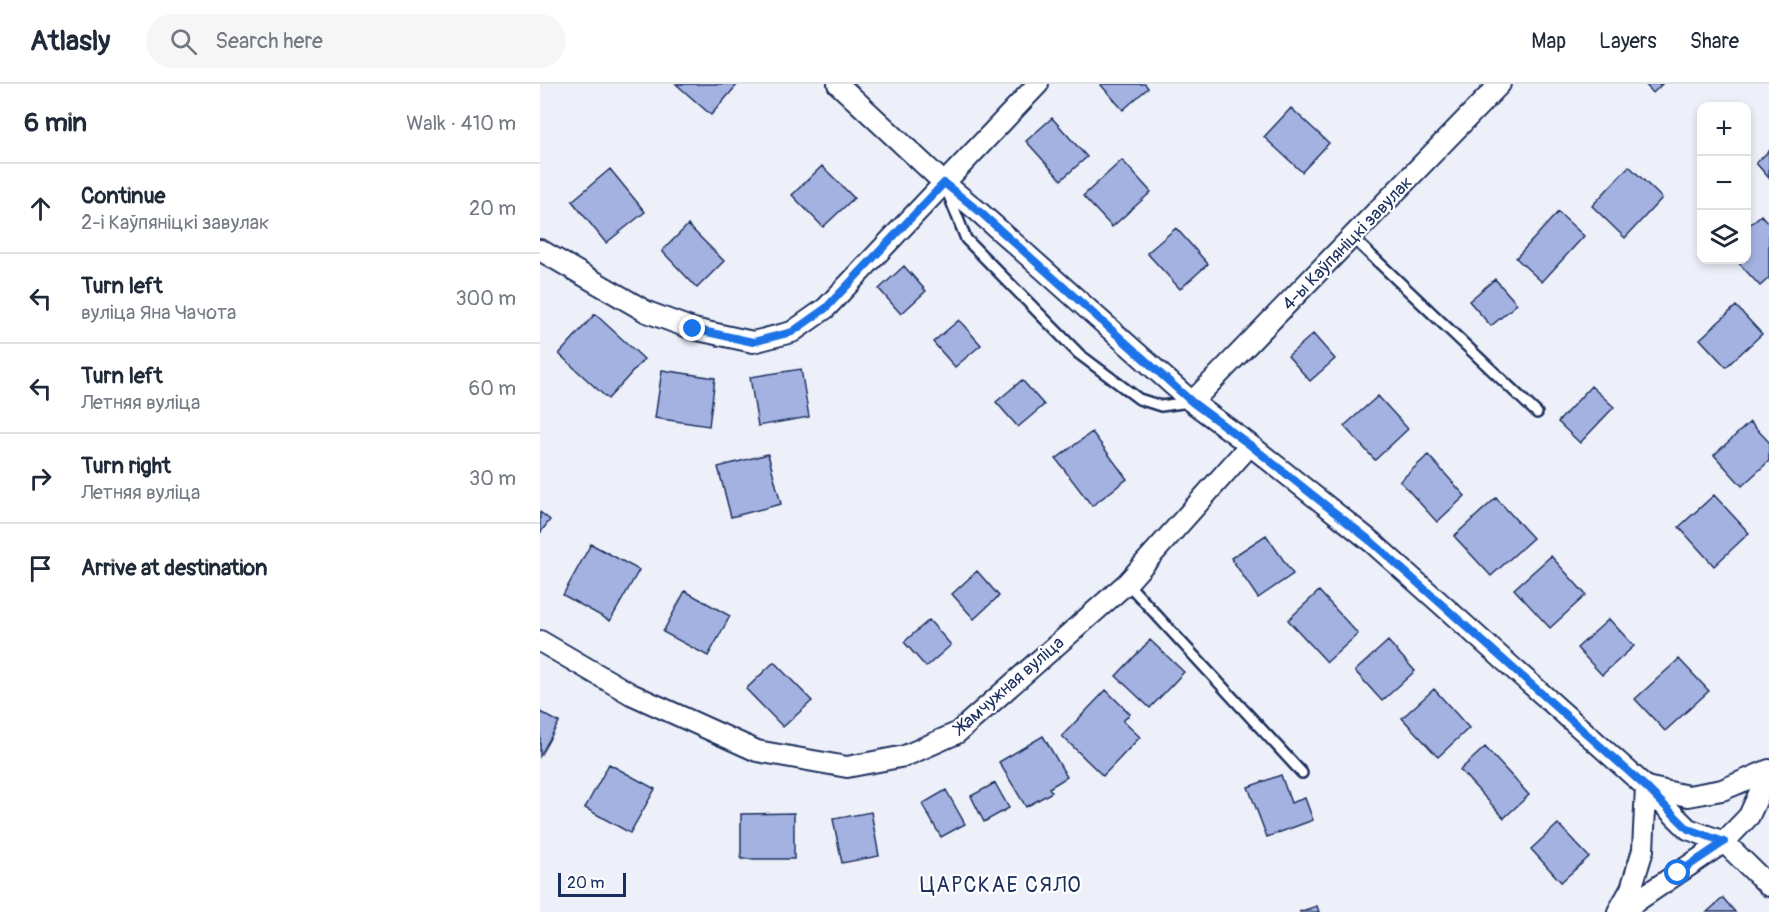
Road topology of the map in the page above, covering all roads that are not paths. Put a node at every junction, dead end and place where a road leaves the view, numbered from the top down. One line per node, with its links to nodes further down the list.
1 (838, 84): 4 (street)
2 (1038, 84): 4 (street)
3 (1500, 84): 5 (street, 4-ы Каўпяніцкі завулак)
4 (944, 183): 6 (street); 7 (street); 7 (lane)
5 (1353, 238): 7 (street, 4-ы Каўпяніцкі завулак); 8 (lane)
6 (540, 250)
7 (1192, 402): 9 (street)
8 (1537, 413)
9 (1250, 445): 10 (street, Жамчужная вуліца); 14 (street)
10 (1127, 583): 11 (street, Жамчужная вуліца); 13 (lane)
11 (540, 641)
12 (1769, 771): 14 (street); 15 (street)
13 (1302, 773)
14 (1646, 787): 15 (street); 17 (street)
15 (1724, 842): 16 (street); 17 (street)
16 (1769, 886)
17 (1618, 912)

